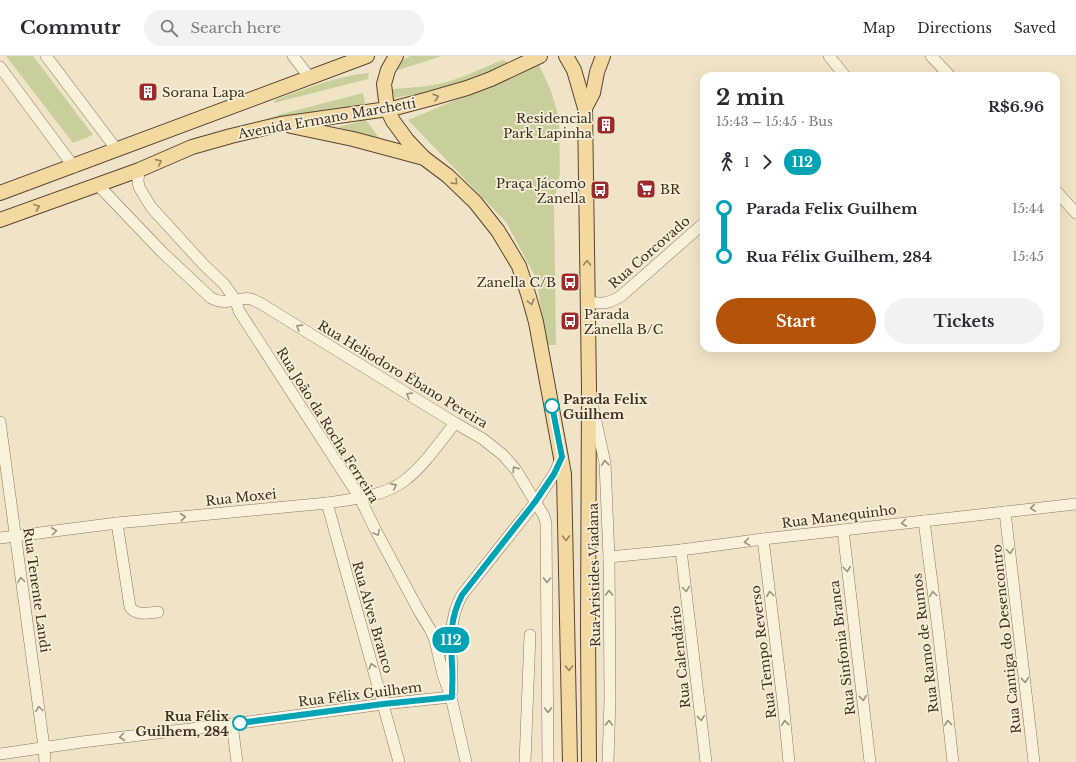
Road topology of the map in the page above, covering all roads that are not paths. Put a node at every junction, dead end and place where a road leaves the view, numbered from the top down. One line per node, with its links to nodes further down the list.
1 (46, 56): 17 (street)
2 (293, 56): 13 (street)
3 (367, 56): 13 (main road)
4 (396, 56): 15 (main road)
5 (540, 56): 15 (main road, Avenida Ermano Marchetti, one-way to 5)
6 (566, 56): 14 (main road)
7 (603, 56): 14 (main road)
8 (829, 56): 11 (street)
9 (931, 56): 12 (street)
10 (0, 67): 19 (street)
11 (842, 72)
12 (946, 72)
13 (310, 78): 17 (main road)
14 (585, 108): 28 (main road, one-way to 14)
15 (387, 109): 16 (main road, Avenida Ermano Marchetti); 18 (main road)
16 (281, 124): 18 (main road); 20 (main road, Avenida Ermano Marchetti, one-way to 16)
17 (117, 150): 19 (main road)
18 (424, 158): 32 (main road, one-way to 32)
19 (74, 166): 22 (main road)
20 (139, 170): 21 (main road, Avenida Ermano Marchetti); 27 (street)
21 (98, 185): 25 (main road, Avenida Ermano Marchetti, one-way to 21); 27 (street, Rua Heliodoro Ébano Pereira)
22 (0, 193)
23 (1060, 195): 24 (street)
24 (1076, 213)
25 (0, 220)
26 (700, 227): 28 (street, Rua Corcovado)
27 (236, 301): 31 (street, Rua Heliodoro Ébano Pereira, one-way to 27); 33 (street, Rua João da Rocha Ferreira)
28 (587, 302): 29 (main road)
29 (589, 388): 45 (street, Rua Aristides Viadana, one-way to 29); 60 (main road)
30 (0, 422): 41 (street, Rua Tenente Landi)
31 (455, 423): 33 (street, Rua Moxei, one-way to 31); 34 (street, Rua Heliodoro Ébano Pereira, one-way to 31)
32 (562, 457): 34 (street); 59 (main road, one-way to 59)
33 (360, 498): 35 (street, Rua Moxei); 48 (street, Rua João da Rocha Ferreira, one-way to 48)
34 (535, 502): 48 (street); 58 (street, Rua Heliodoro Ébano Pereira, one-way to 58)
35 (327, 503): 39 (street, Rua Moxei, one-way to 35); 49 (street, Rua Alves Branco, one-way to 35)
36 (1074, 503): 37 (street, Rua Manequinho, one-way to 37)
37 (1006, 512): 38 (street, Rua Manequinho); 66 (street, Rua Cantiga do Desencontro, one-way to 66)
38 (924, 521): 40 (street, Rua Manequinho, one-way to 40); 65 (street, Rua Ramo de Rumos, one-way to 38)
39 (117, 523): 41 (street, Rua Moxei, one-way to 39); 46 (street)
40 (843, 530): 43 (street, Rua Manequinho); 64 (street, Rua Sinfonia Branca, one-way to 64)
41 (15, 536): 42 (street, Rua Moxei); 51 (street, Rua Tenente Landi, one-way to 41)
42 (0, 538)
43 (763, 539): 44 (street, Rua Manequinho, one-way to 44); 63 (street, Rua Tempo Reverso, one-way to 43)
44 (681, 550): 45 (street, Rua Manequinho); 62 (street, Rua Calendário, one-way to 62)
45 (609, 557): 61 (street, Rua Aristides Viadana, one-way to 45)
46 (158, 612)
47 (530, 635): 57 (street)
48 (452, 697): 49 (street, Rua Félix Guilhem); 56 (street)
49 (383, 704): 50 (street, Rua Félix Guilhem); 55 (street, Rua Alves Branco)
50 (232, 724): 51 (street, Rua Félix Guilhem, one-way to 51); 54 (street)
51 (44, 747): 52 (street, Rua Félix Guilhem); 53 (street, Rua Tenente Landi)
52 (0, 754)
53 (45, 762)
54 (237, 762)
55 (399, 762)
56 (466, 762)
57 (525, 762)
58 (548, 762)
59 (570, 762)
60 (589, 762)
61 (608, 762)
62 (706, 762)
63 (789, 762)
64 (870, 762)
65 (953, 762)
66 (1034, 762)

